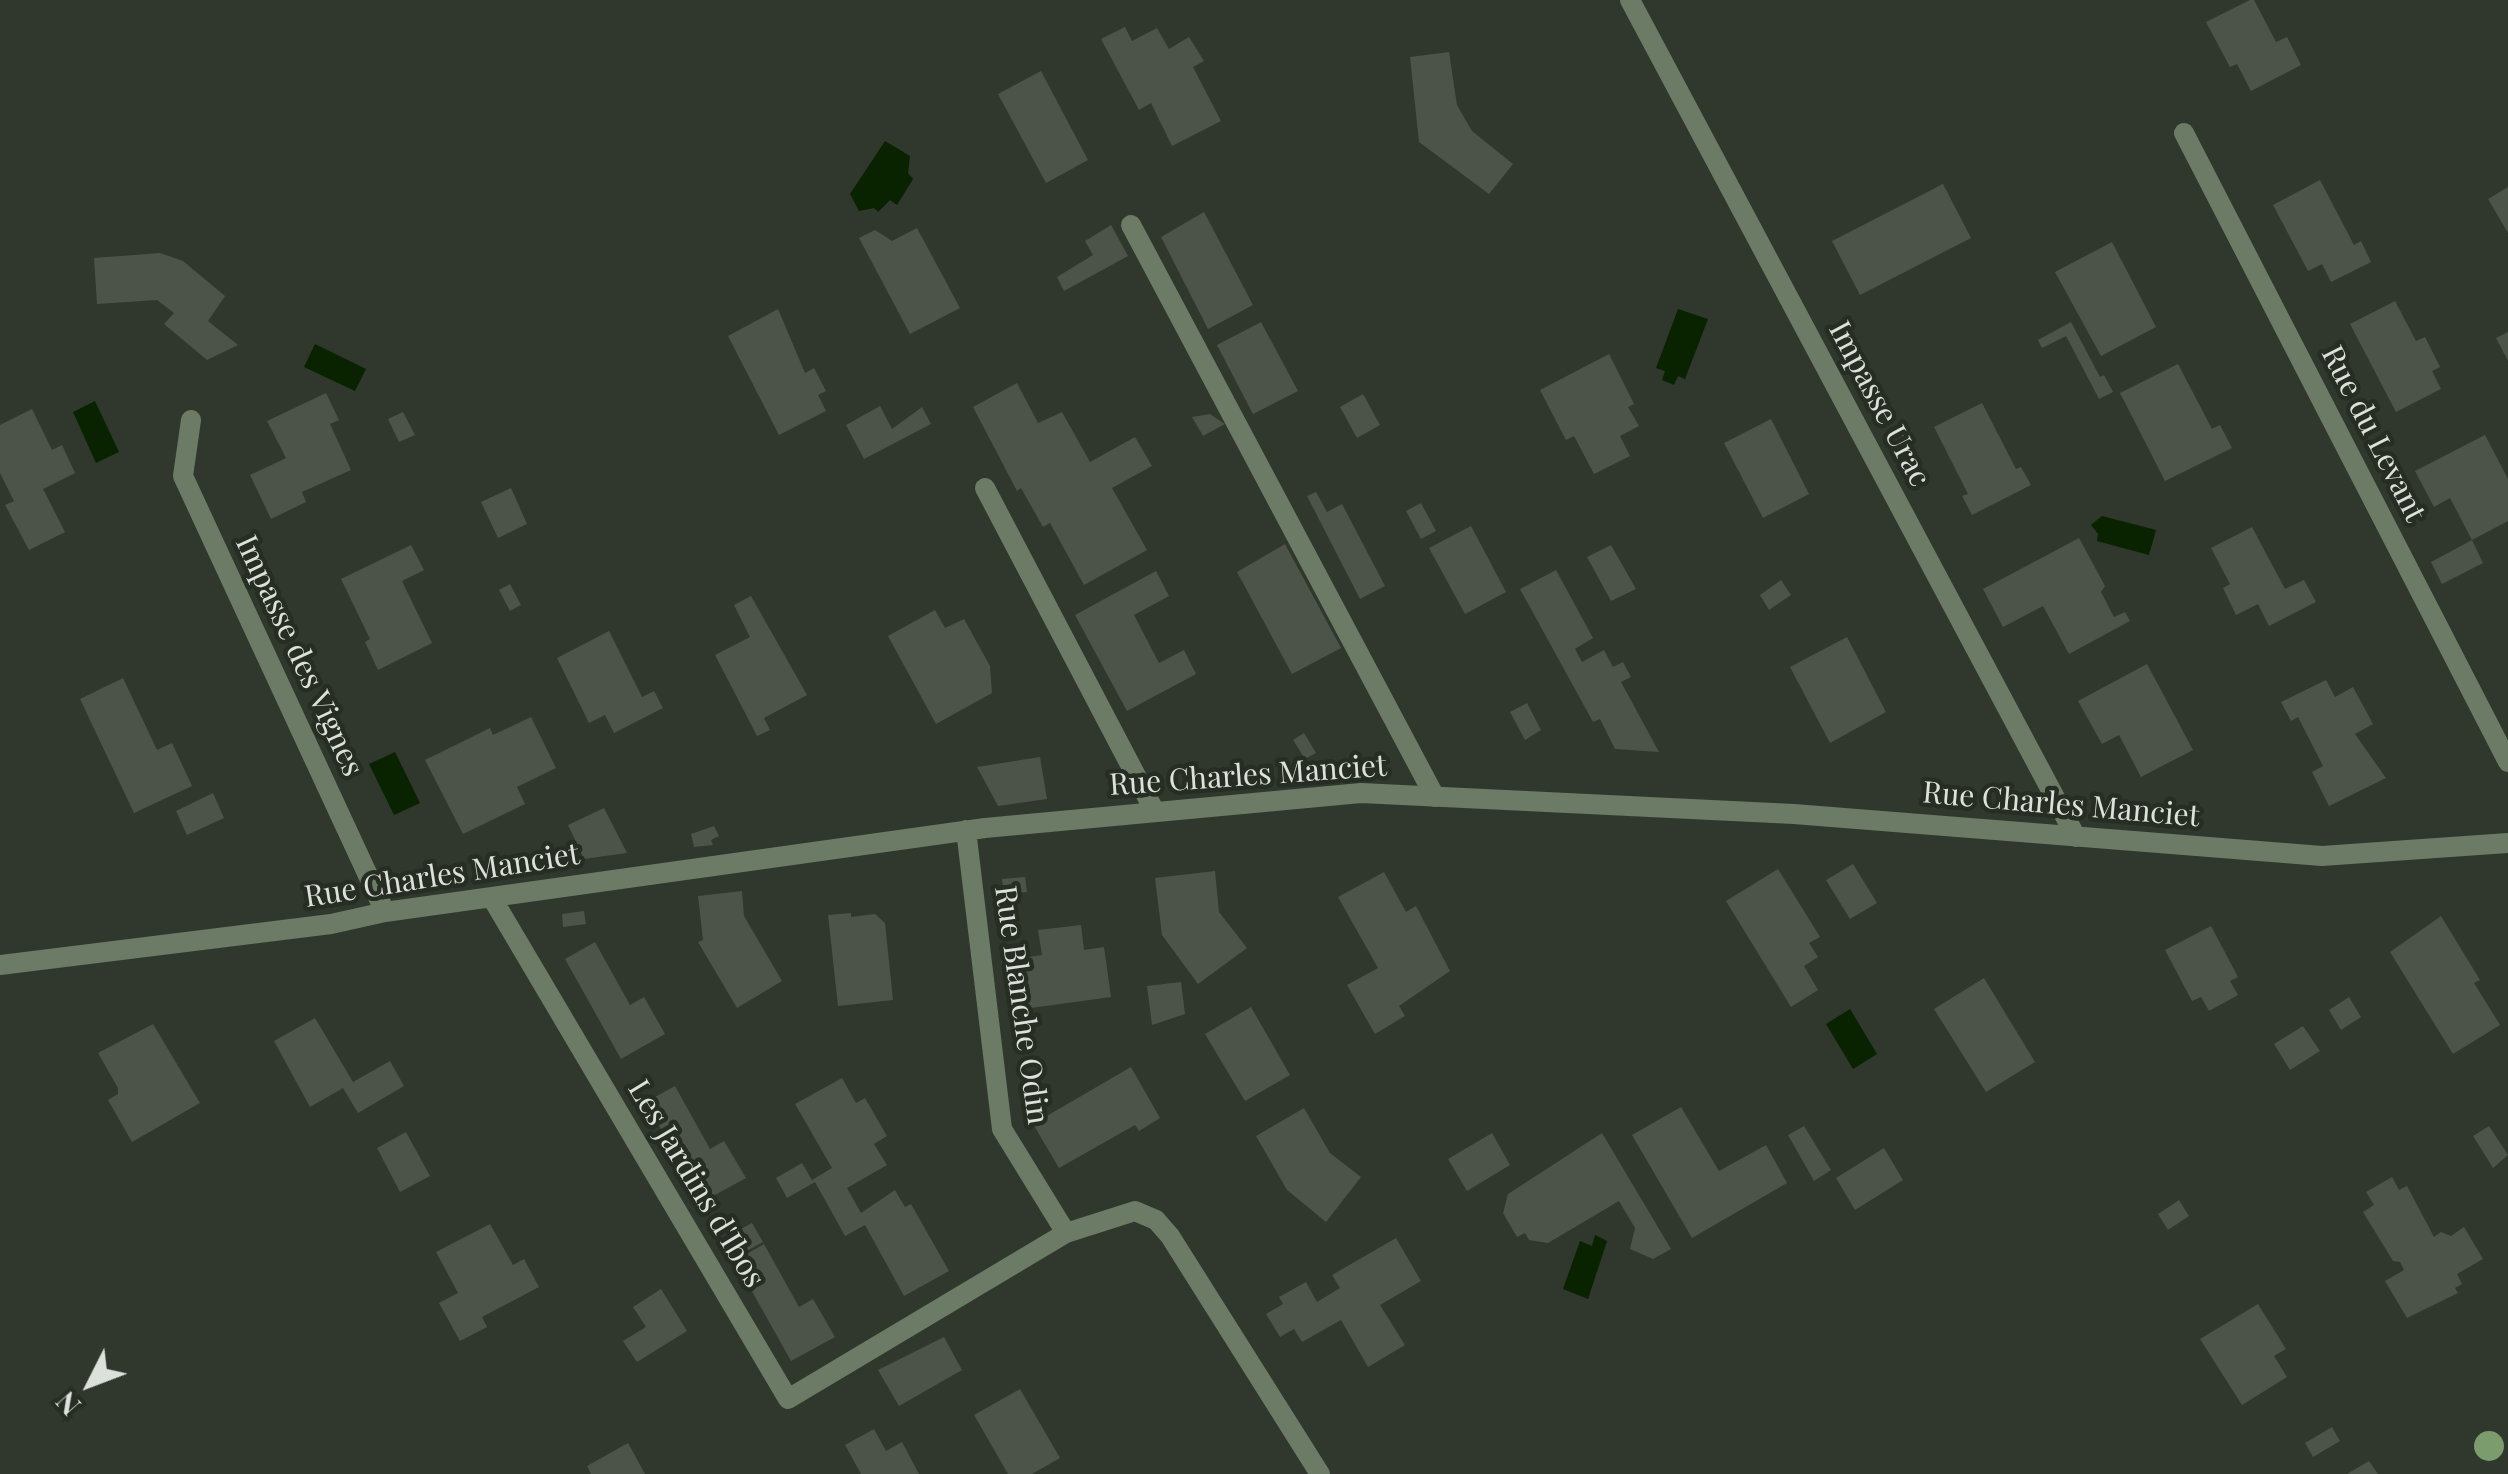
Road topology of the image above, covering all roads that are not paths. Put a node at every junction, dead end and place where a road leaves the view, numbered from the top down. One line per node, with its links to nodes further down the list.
1 (1630, 0): 10 (street, Impasse Urac)
2 (2184, 132): 6 (street, Rue du Levant)
3 (1130, 225): 7 (street)
4 (191, 420): 13 (street, Impasse des Vignes)
5 (985, 488): 8 (street)
6 (2508, 762)
7 (1436, 797): 8 (street, Rue Charles Manciet); 10 (street, Rue Charles Manciet)
8 (1155, 812): 9 (street, Rue Charles Manciet)
9 (966, 830): 12 (street, Rue Charles Manciet); 15 (street, Rue Blanche Odin)
10 (2076, 837): 11 (street, Rue Charles Manciet)
11 (2508, 843)
12 (492, 898): 13 (street, Rue Charles Manciet); 15 (street, Les Jardins d'Ibos)
13 (384, 912): 14 (street, Rue Charles Manciet)
14 (0, 964)
15 (1066, 1232): 16 (street)
16 (1320, 1474)

